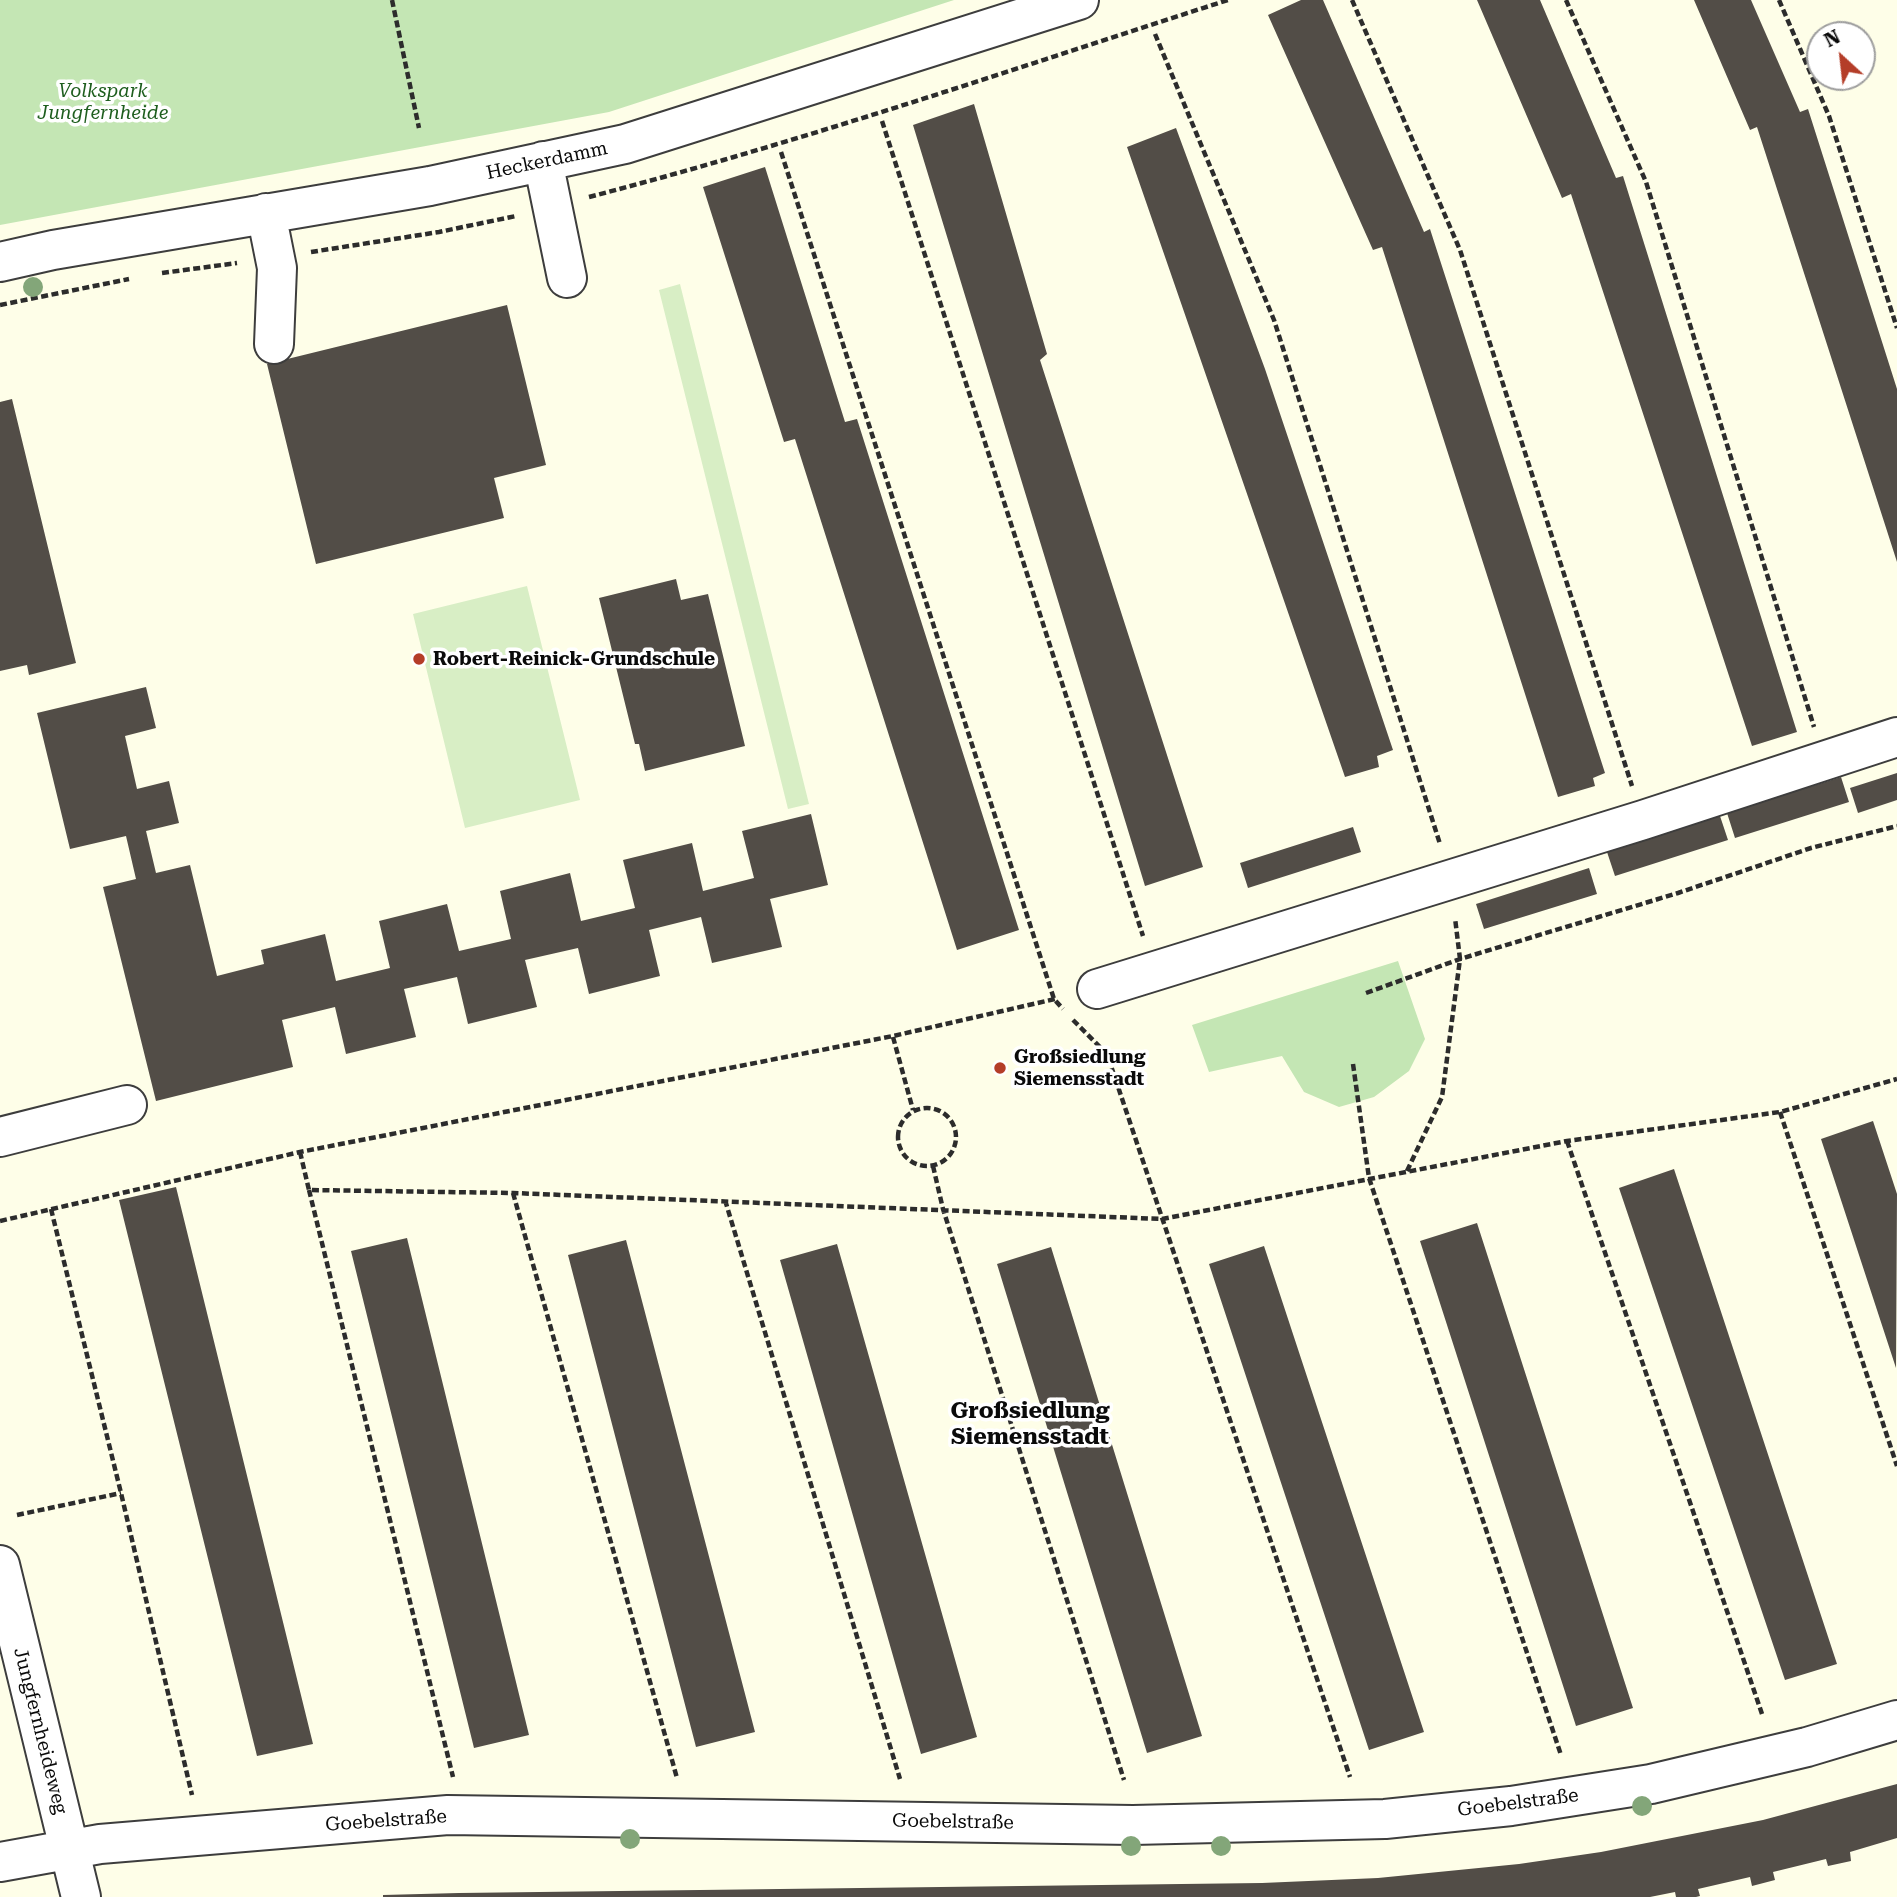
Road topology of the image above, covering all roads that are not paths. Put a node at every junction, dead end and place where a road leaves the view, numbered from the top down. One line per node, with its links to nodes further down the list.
1 (1079, 0): 2 (street, Heckerdamm)
2 (543, 161): 3 (street, Heckerdamm); 5 (street)
3 (266, 213): 4 (street, Heckerdamm); 6 (street)
4 (0, 262)
5 (567, 278)
6 (274, 344)
7 (1897, 737): 8 (street)
8 (1097, 989)
9 (127, 1105): 10 (street)
10 (0, 1137)
11 (0, 1565): 13 (street, Jungfernheideweg)
12 (1897, 1720): 13 (street, Goebelstraße)
13 (69, 1850): 14 (street, Goebelstraße); 15 (street, Jungfernheideweg)
14 (0, 1862)
15 (81, 1897)

